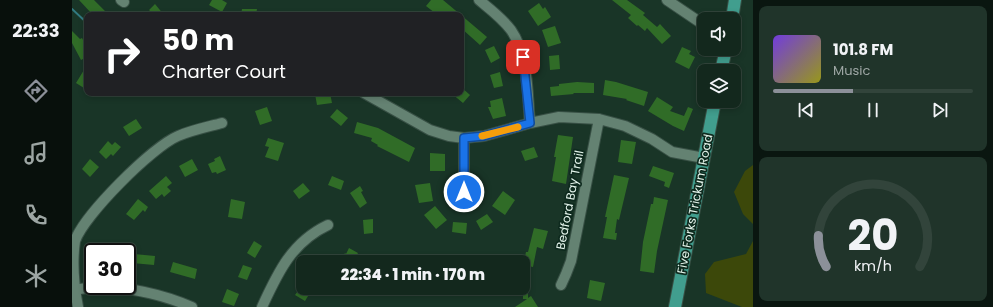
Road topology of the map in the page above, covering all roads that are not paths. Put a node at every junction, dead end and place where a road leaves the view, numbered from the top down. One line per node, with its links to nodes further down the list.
1 (479, 0): 10 (street)
2 (667, 0): 5 (street)
3 (736, 0): 4 (main road)
4 (733, 12)
5 (697, 20)
6 (369, 96): 11 (street)
7 (714, 108): 12 (main road, Five Forks Trickum Road)
8 (599, 119): 10 (street); 12 (street); 15 (street, Bedford Bay Trail)
9 (222, 123): 16 (street)
10 (530, 123): 11 (street)
11 (464, 138): 13 (street)
12 (704, 158): 20 (main road, Five Forks Trickum Road)
13 (464, 192)
14 (328, 225): 19 (street)
15 (561, 285)
16 (74, 290): 17 (street); 18 (street)
17 (78, 307)
18 (192, 307)
19 (262, 307)
20 (675, 307)

